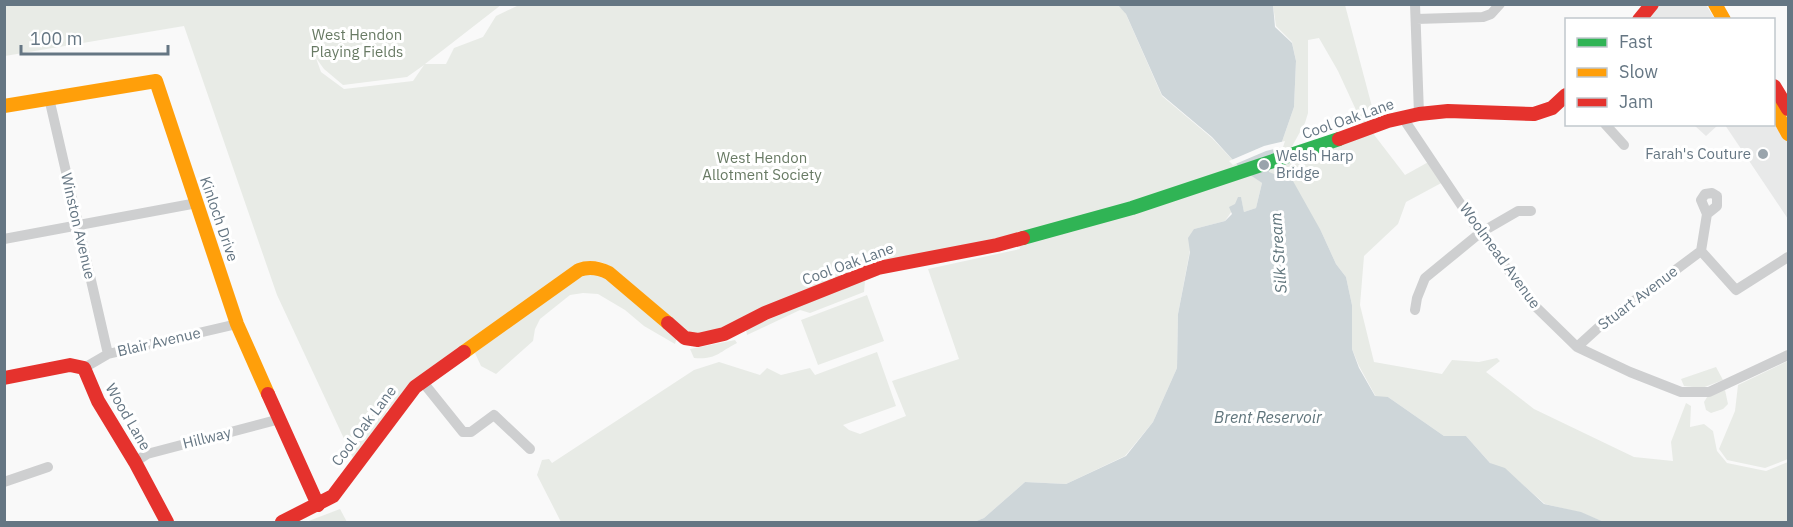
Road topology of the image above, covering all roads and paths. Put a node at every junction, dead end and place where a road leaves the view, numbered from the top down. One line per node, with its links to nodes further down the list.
1 (1415, 4): 7 (street)
2 (1500, 4): 7 (street)
3 (1652, 4): 5 (street)
4 (1715, 4): 6 (street)
5 (1641, 18)
6 (1723, 18)
7 (1416, 19): 14 (street)
8 (1775, 89): 12 (street)
9 (1565, 96): 14 (street, Cool Oak Lane)
10 (49, 99): 11 (street, Kinloch Drive); 19 (street, Kinloch Drive); 22 (street, Winston Avenue)
11 (4, 106)
12 (1788, 109)
13 (1775, 111): 17 (street)
14 (1419, 114): 15 (street, Cool Oak Lane)
15 (1403, 117): 23 (street, Woolmead Avenue); 34 (street, Cool Oak Lane)
16 (1607, 126): 18 (street)
17 (1788, 134)
18 (1624, 145)
19 (197, 203): 22 (street); 28 (street, Kinloch Drive)
20 (1531, 211): 23 (street)
21 (1707, 214): 25 (street)
22 (78, 226): 24 (street); 30 (street, Winston Avenue)
23 (1480, 233): 27 (street); 29 (street, Woolmead Avenue)
24 (4, 239)
25 (1701, 251): 26 (street); 29 (street, Stuart Avenue)
26 (1788, 258)
27 (1415, 310)
28 (237, 324): 30 (street, Blair Avenue); 35 (street, Kinloch Drive)
29 (1577, 347): 31 (street, Woolmead Avenue)
30 (108, 354): 32 (street, Blair Avenue)
31 (1788, 355)
32 (84, 368): 33 (street); 37 (street, Wood Lane)
33 (4, 378)
34 (422, 381): 36 (street); 40 (street, Cool Oak Lane)
35 (280, 419): 37 (street, Hillway); 40 (street, Kinloch Drive)
36 (530, 449)
37 (135, 462): 41 (street, Wood Lane)
38 (48, 467): 39 (street)
39 (4, 482)
40 (318, 505): 42 (street, Cool Oak Lane)
41 (167, 522)
42 (282, 522)

